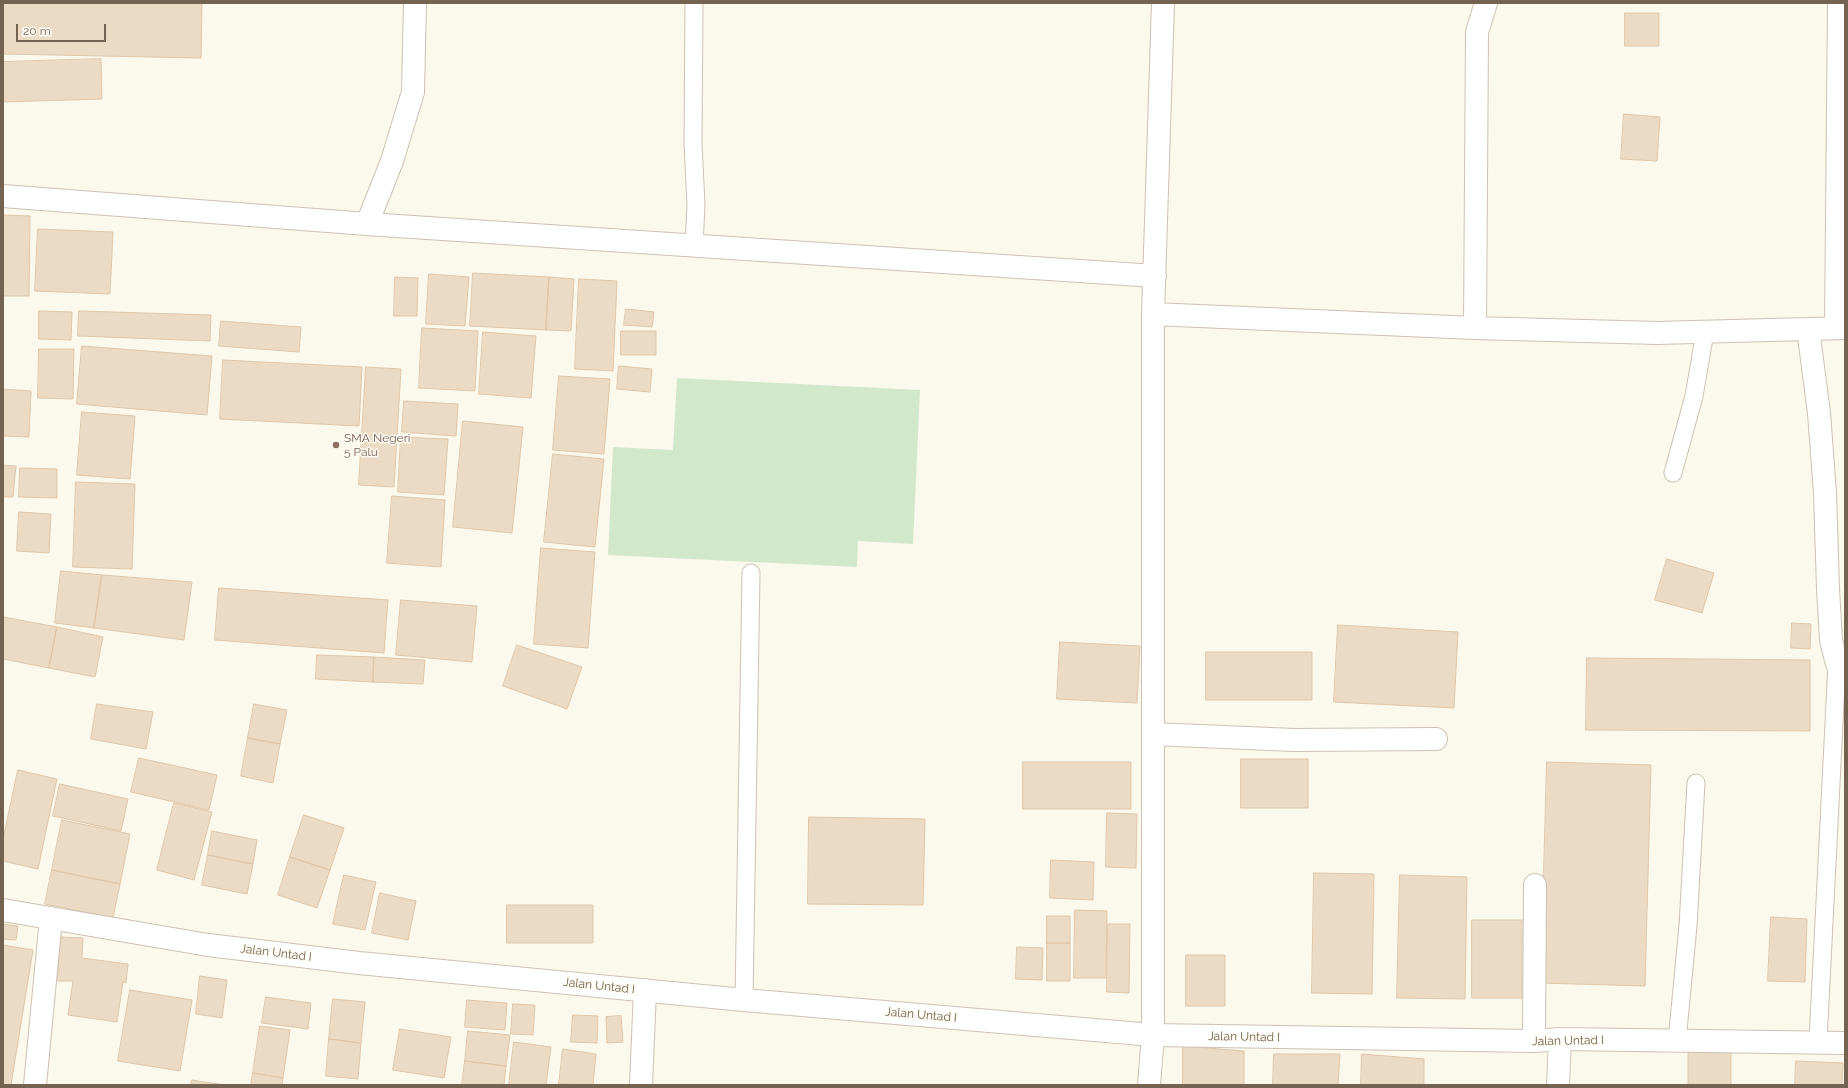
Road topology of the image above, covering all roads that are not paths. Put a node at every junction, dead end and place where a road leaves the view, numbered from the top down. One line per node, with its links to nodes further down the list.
1 (415, 3): 7 (street)
2 (694, 3): 8 (lane)
3 (1163, 3): 9 (street)
4 (1486, 3): 12 (street)
5 (1839, 3): 11 (street)
6 (3, 196): 7 (street)
7 (367, 224): 8 (street)
8 (694, 246): 9 (street)
9 (1156, 276): 10 (street)
10 (1153, 314): 12 (street); 18 (street)
11 (1841, 327): 13 (street)
12 (1475, 328): 14 (street)
13 (1808, 329): 14 (street); 17 (street)
14 (1705, 332): 15 (lane)
15 (1673, 473)
16 (751, 573): 25 (lane)
17 (1841, 666): 30 (lane)
18 (1153, 734): 19 (street); 26 (street)
19 (1436, 739)
20 (1696, 783): 29 (lane)
21 (1535, 885): 28 (street)
22 (3, 910): 23 (street, Jalan Untad I)
23 (51, 918): 24 (street, Jalan Untad I); 32 (street)
24 (645, 990): 25 (street, Jalan Untad I); 33 (street)
25 (744, 1000): 26 (street, Jalan Untad I)
26 (1153, 1035): 28 (street, Jalan Untad I); 34 (street)
27 (1560, 1039): 28 (street, Jalan Untad I); 29 (street, Jalan Untad I); 35 (street)
28 (1534, 1042)
29 (1677, 1042): 30 (street, Jalan Untad I)
30 (1818, 1042): 31 (street, Jalan Untad I)
31 (1845, 1043)
32 (35, 1085)
33 (641, 1085)
34 (1150, 1085)
35 (1558, 1085)

